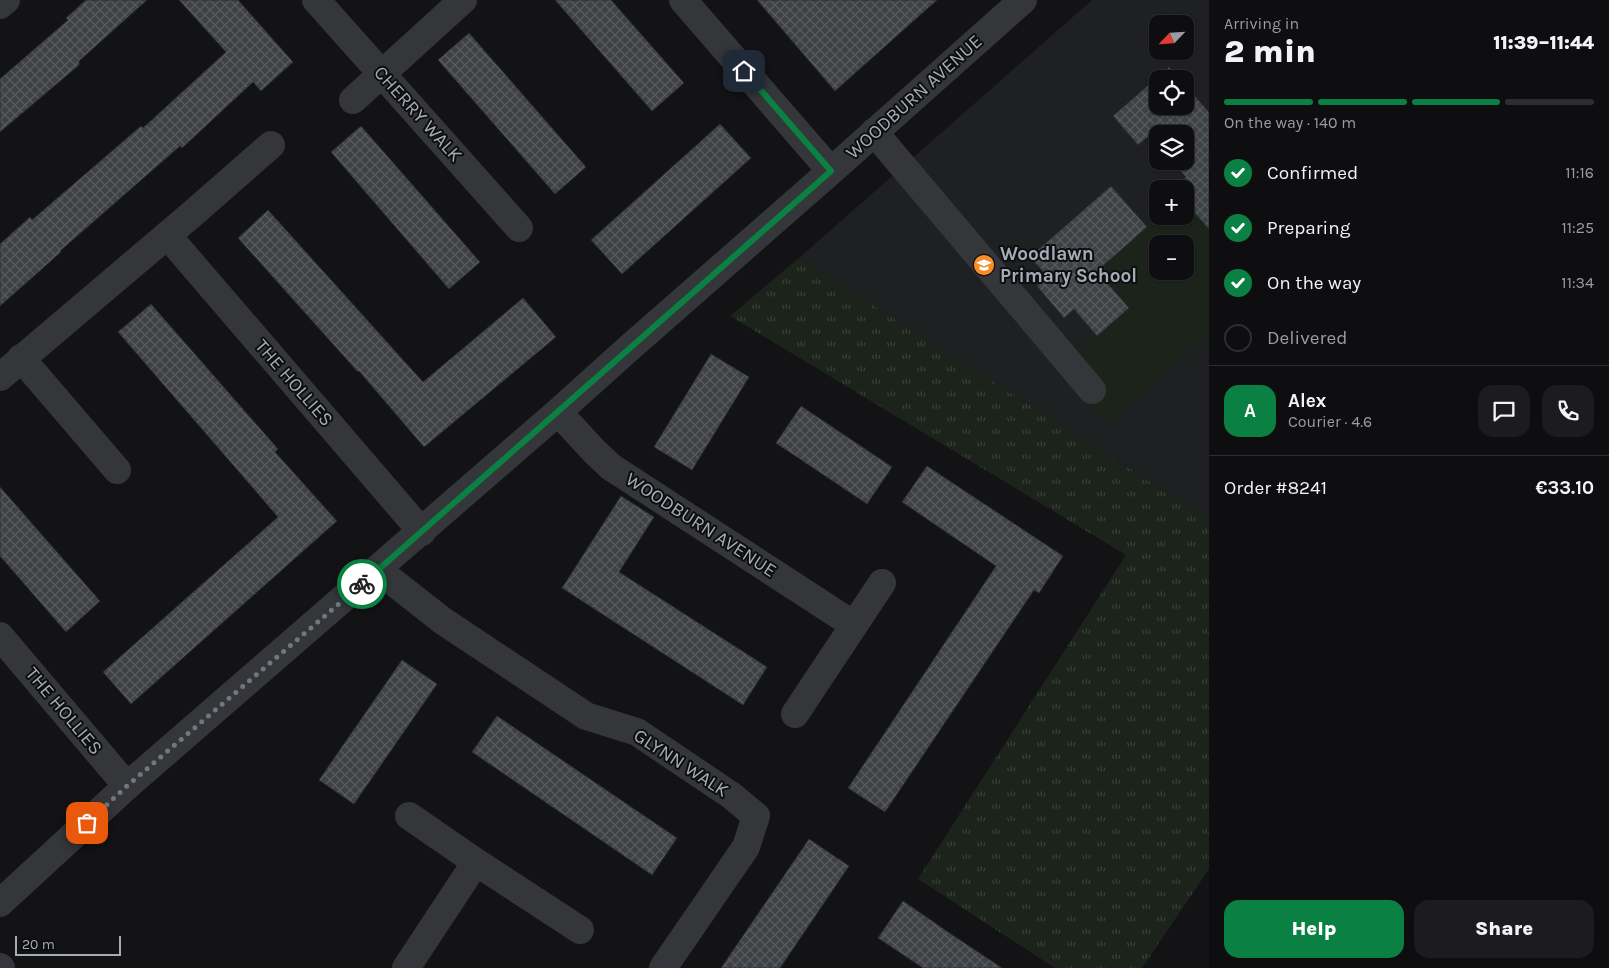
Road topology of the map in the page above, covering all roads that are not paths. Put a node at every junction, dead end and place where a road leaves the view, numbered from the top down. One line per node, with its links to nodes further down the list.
1 (6, 0): 6 (street)
2 (316, 0): 7 (street, CHERRY WALK)
3 (463, 0): 7 (street)
4 (682, 0): 11 (street)
5 (1023, 0): 9 (street, WOODBURN AVENUE)
6 (0, 6)
7 (381, 73): 8 (street); 12 (street, CHERRY WALK)
8 (353, 100)
9 (874, 132): 11 (street, WOODBURN AVENUE); 16 (street)
10 (270, 145): 13 (street)
11 (831, 171): 17 (street, WOODBURN AVENUE)
12 (519, 228)
13 (166, 236): 14 (street); 19 (street, THE HOLLIES)
14 (21, 358): 15 (street); 18 (street)
15 (0, 377)
16 (1092, 390)
17 (558, 412): 19 (street, WOODBURN AVENUE); 22 (street, WOODBURN AVENUE)
18 (117, 470)
19 (422, 532): 20 (street, WOODBURN AVENUE)
20 (378, 570): 25 (street, WOODBURN AVENUE); 31 (street, GLYNN WALK)
21 (882, 583): 22 (street)
22 (854, 625): 24 (street)
23 (0, 636): 25 (street, THE HOLLIES)
24 (795, 714)
25 (127, 786): 28 (street, WOODBURN AVENUE)
26 (409, 816): 27 (street)
27 (476, 862): 29 (street); 30 (street)
28 (0, 903)
29 (580, 930)
30 (406, 968)
31 (663, 968)

